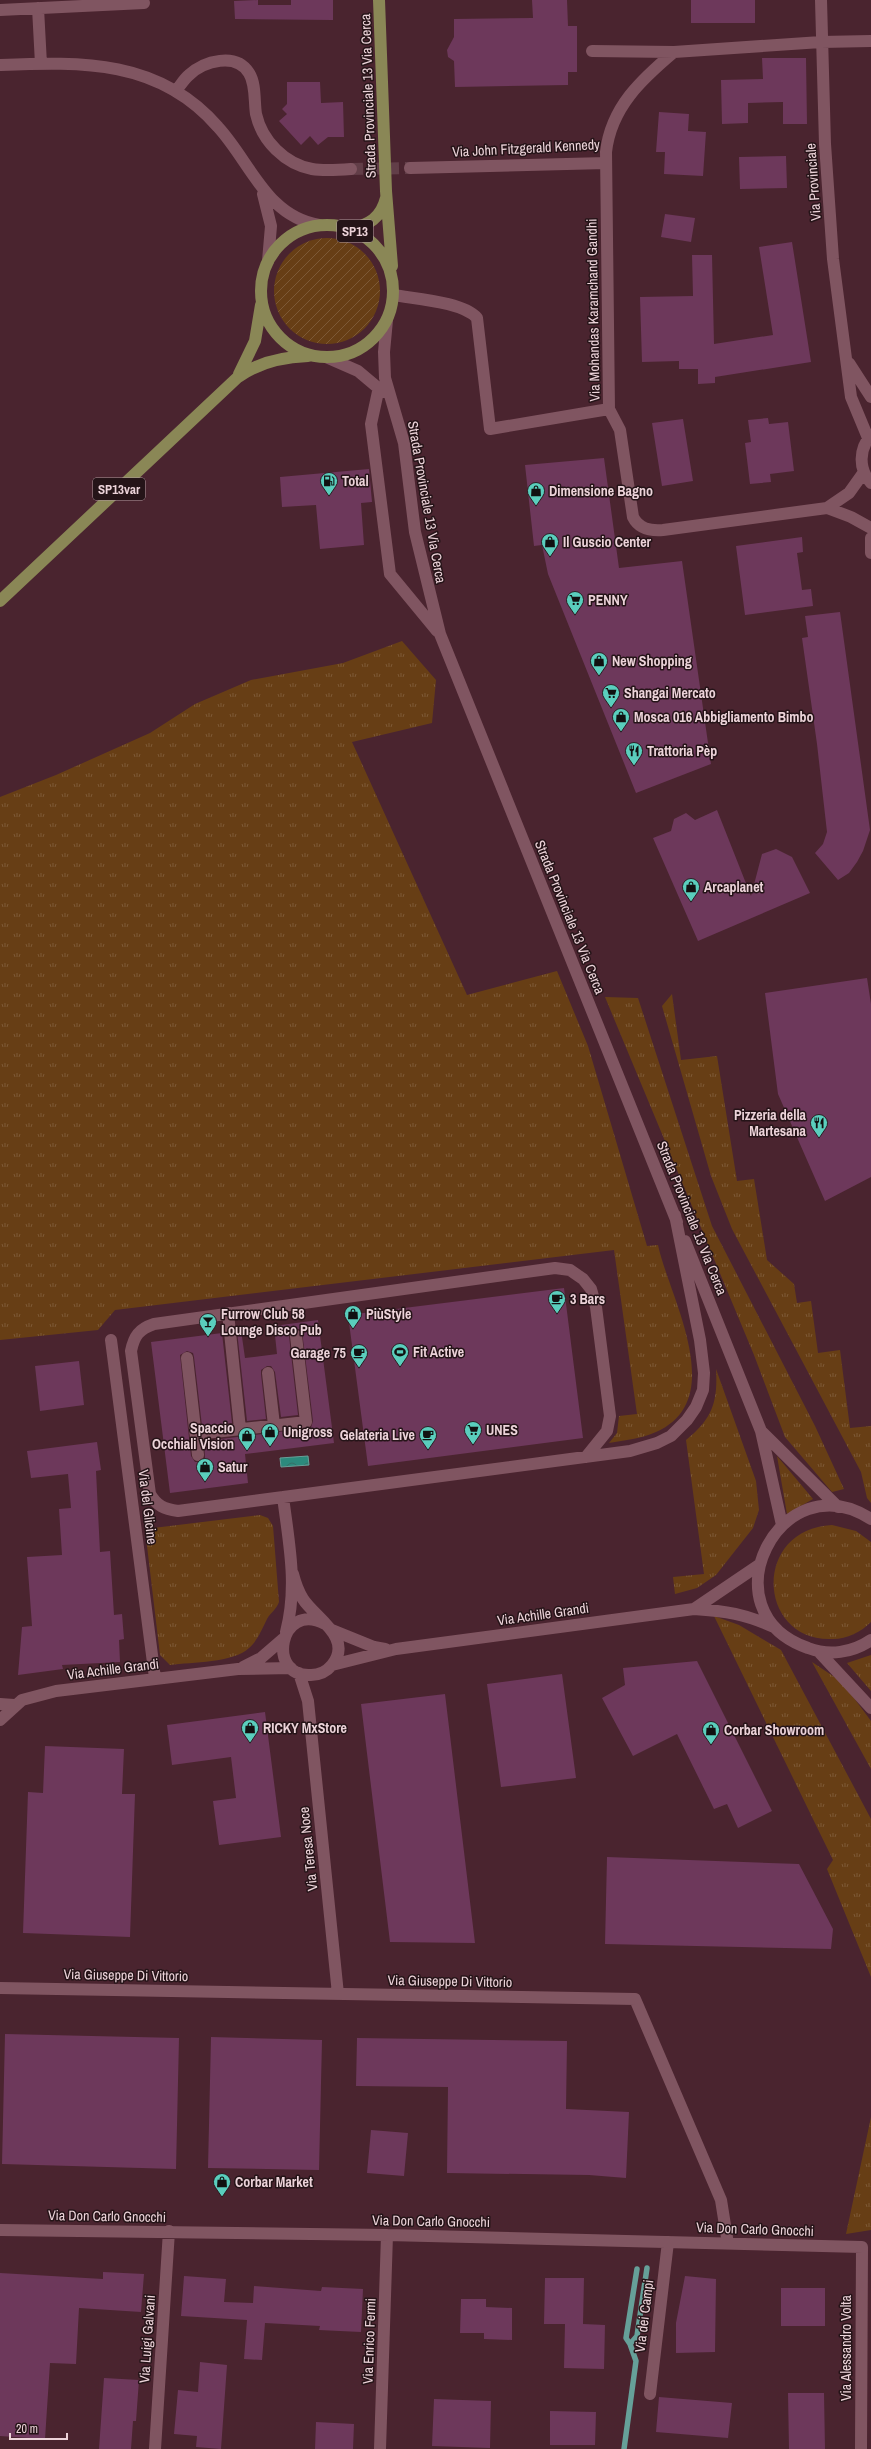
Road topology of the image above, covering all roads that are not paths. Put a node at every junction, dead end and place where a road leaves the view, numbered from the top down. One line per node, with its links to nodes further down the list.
1 (379, 0): 17 (main road, Strada Provinciale 13 Via Cerca / SP13)
2 (821, 0): 7 (street, Via Provinciale)
3 (144, 3): 4 (street)
4 (38, 8): 5 (street); 10 (street)
5 (0, 10)
6 (871, 41): 7 (street)
7 (821, 42): 9 (street); 26 (street, Via Provinciale)
8 (592, 51): 9 (street)
9 (674, 52): 13 (street, Via John Fitzgerald Kennedy)
10 (40, 64): 11 (street); 12 (street)
11 (0, 65)
12 (176, 91): 15 (street); 16 (street)
13 (606, 163): 14 (street, Via John Fitzgerald Kennedy); 31 (street, Via Mohandas Karamchand Gandhi)
14 (410, 168)
15 (351, 169)
16 (260, 186): 18 (street); 20 (street)
17 (386, 191): 19 (main road, Strada Provinciale 13 Via Cerca / SP13); 21 (main road, Strada Provinciale 13 Via Cerca / SP13)
18 (319, 225): 19 (main road, Strada Provinciale 13 Via Cerca / SP13); 20 (main road, Strada Provinciale 13 Via Cerca / SP13)
19 (350, 229): 21 (main road, Strada Provinciale 13 Via Cerca / SP13)
20 (268, 261): 22 (main road, Strada Provinciale 13 Via Cerca / SP13)
21 (392, 277): 23 (main road, Strada Provinciale 13 Via Cerca / SP13)
22 (261, 295): 25 (main road, Strada Provinciale 13 Via Cerca / SP13); 27 (main road, SP13var)
23 (394, 295): 24 (main road, Strada Provinciale 13 Via Cerca / SP13); 31 (street)
24 (387, 320): 25 (main road, Strada Provinciale 13 Via Cerca / SP13); 30 (street, Strada Provinciale 13 Via Cerca / SP13)
25 (320, 356): 27 (main road, SP13var); 28 (street, Strada Provinciale 13 Via Cerca / SP13)
26 (847, 360): 29 (street, Via Provinciale); 32 (street, Via Provinciale)
27 (238, 377): 39 (main road, SP13var)
28 (379, 387): 30 (street, Strada Provinciale 13 Via Cerca / SP13); 40 (street)
29 (871, 397)
30 (391, 403): 40 (street, Strada Provinciale 13 Via Cerca / SP13)
31 (609, 409): 35 (street, Via Mohandas Karamchand Gandhi)
32 (869, 436): 33 (street, Via Provinciale)
33 (864, 472): 34 (street); 35 (street)
34 (871, 483)
35 (826, 508): 36 (street)
36 (871, 528)
37 (871, 538): 38 (street)
38 (871, 553)
39 (0, 600)
40 (440, 634): 41 (street, Strada Provinciale 13 Via Cerca / SP13)
41 (675, 1216): 49 (street, Strada Provinciale 13 Via Cerca / SP13); 52 (street)
42 (228, 1314): 48 (street); 52 (street); 53 (street)
43 (296, 1336): 47 (street)
44 (111, 1340): 69 (street, Via del Glicine)
45 (188, 1358): 50 (street)
46 (268, 1373): 47 (street)
47 (274, 1425): 48 (street)
48 (240, 1429): 50 (street)
49 (761, 1431): 54 (street, Strada Provinciale 13 Via Cerca / SP13); 56 (street, Strada Provinciale 13 Via Cerca / SP13)
50 (196, 1434): 51 (street)
51 (198, 1455)
52 (586, 1457): 53 (street)
53 (283, 1497): 58 (street)
54 (838, 1506): 55 (street, Strada Provinciale 13 Via Cerca / SP13); 56 (street, Strada Provinciale 13 Via Cerca / SP13)
55 (871, 1519)
56 (782, 1525): 57 (street, Strada Provinciale 13 Via Cerca / SP13)
57 (759, 1565): 59 (street, Via Achille Grandi); 61 (street, Strada Provinciale 13 Via Cerca / SP13)
58 (292, 1574): 60 (street); 62 (street)
59 (694, 1609): 61 (street, Via Achille Grandi); 64 (street, Via Achille Grandi)
60 (329, 1627): 62 (street); 64 (street); 66 (street)
61 (774, 1627): 65 (street, Strada Provinciale 13 Via Cerca / SP13)
62 (284, 1637): 67 (street); 68 (street)
63 (871, 1640): 65 (street, Strada Provinciale 13 Via Cerca / SP13)
64 (396, 1649): 66 (street)
65 (819, 1652): 73 (street, Strada Provinciale 13 Via Cerca / SP13)
66 (328, 1668): 68 (street); 70 (street)
67 (238, 1669): 68 (street); 69 (street, Via Achille Grandi)
68 (295, 1670): 70 (street, Via Teresa Noce)
69 (155, 1678): 72 (street, Via Achille Grandi)
70 (308, 1701): 76 (street, Via Teresa Noce)
71 (0, 1704): 72 (street)
72 (14, 1706): 74 (street, Via Achille Grandi)
73 (871, 1708)
74 (0, 1720)
75 (0, 1988): 76 (street, Via Giuseppe Di Vittorio)
76 (338, 1994): 81 (street, Via Giuseppe Di Vittorio)
77 (0, 2230): 78 (street, Via Don Carlo Gnocchi)
78 (170, 2231): 79 (street, Via Don Carlo Gnocchi); 84 (street, Via Luigi Galvani)
79 (388, 2235): 80 (street, Via Don Carlo Gnocchi); 85 (street, Via Enrico Fermi)
80 (668, 2242): 81 (street, Via Don Carlo Gnocchi); 83 (street, Via dei Campi)
81 (728, 2244): 82 (street, Via Don Carlo Gnocchi)
82 (862, 2247): 86 (street, Via Alessandro Volta)
83 (650, 2394)
84 (155, 2449)
85 (380, 2449)
86 (861, 2449)

